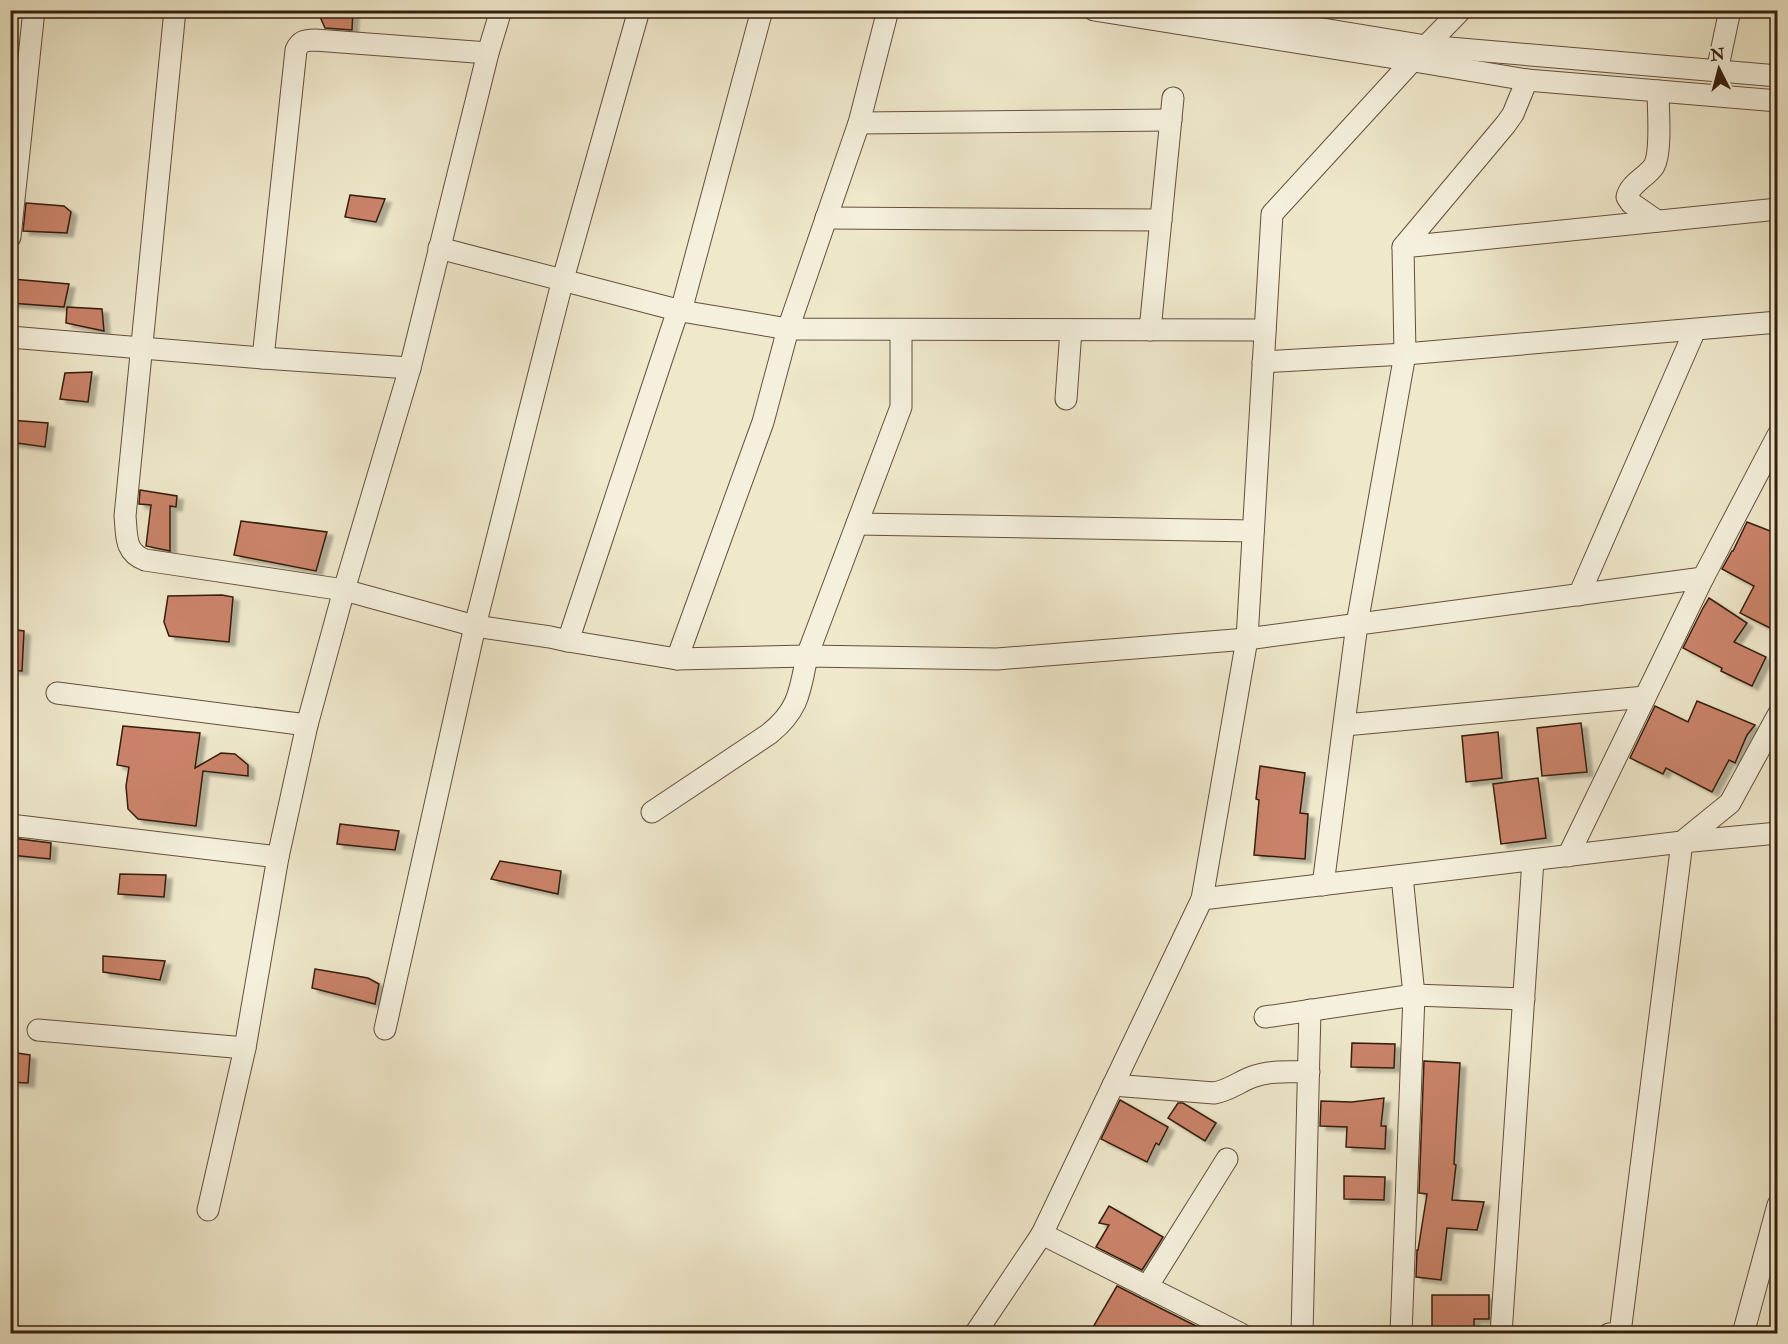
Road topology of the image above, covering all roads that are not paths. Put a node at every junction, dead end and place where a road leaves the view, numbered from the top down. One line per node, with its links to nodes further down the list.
1 (34, 10): 21 (street)
2 (175, 10): 39 (street)
3 (501, 10): 11 (street)
4 (639, 10): 29 (street)
5 (762, 10): 30 (street)
6 (888, 10): 20 (street)
7 (1094, 10): 12 (street)
8 (1206, 10): 12 (street)
9 (1461, 10): 12 (street)
10 (1730, 10): 13 (street)
11 (488, 53): 28 (street); 41 (street)
12 (1420, 53): 13 (street); 15 (street); 36 (street)
13 (1717, 71): 14 (street)
14 (1778, 76)
15 (1527, 80): 16 (street); 27 (street)
16 (1658, 91): 18 (street); 25 (street)
17 (1173, 98): 19 (street)
18 (1778, 100)
19 (1171, 120): 20 (street); 24 (street)
20 (859, 123): 23 (street)
21 (12, 198): 26 (street)
22 (1778, 209): 25 (street)
23 (826, 218): 24 (street); 32 (street)
24 (1161, 220): 35 (street)
25 (1657, 221): 27 (street)
26 (10, 237)
27 (1402, 247): 40 (street)
28 (439, 248): 29 (street); 43 (street)
29 (563, 279): 30 (street); 52 (street)
30 (680, 311): 32 (street); 54 (street)
31 (1778, 322): 37 (street)
32 (788, 329): 33 (street); 56 (street)
33 (901, 330): 34 (street); 46 (street)
34 (1071, 330): 35 (street); 44 (street)
35 (1150, 330): 36 (street)
36 (1265, 330): 42 (street)
37 (1695, 330): 40 (street); 50 (street)
38 (10, 337): 39 (street)
39 (142, 347): 41 (street); 49 (street)
40 (1406, 354): 42 (street); 51 (street)
41 (263, 358): 43 (street)
42 (1263, 362): 47 (street)
43 (410, 368): 49 (street)
44 (1066, 399)
45 (1777, 436): 48 (street)
46 (857, 524): 47 (street); 55 (street)
47 (1253, 531): 53 (street)
48 (1703, 578): 50 (street); 58 (street)
49 (344, 590): 52 (street); 60 (street)
50 (1579, 595): 51 (street)
51 (1357, 624): 53 (street); 61 (street)
52 (475, 626): 54 (street); 76 (street)
53 (1247, 639): 55 (street); 71 (street)
54 (568, 641): 56 (street)
55 (807, 656): 56 (street); 62 (street)
56 (677, 659)
57 (57, 693): 60 (street)
58 (1645, 697): 61 (street); 67 (street)
59 (1778, 715): 65 (street)
60 (308, 724): 66 (street)
61 (1345, 725): 70 (street)
62 (652, 812)
63 (10, 825): 66 (street)
64 (1778, 833): 65 (street)
65 (1682, 842): 67 (street); 91 (street)
66 (278, 856): 78 (street)
67 (1568, 856): 68 (street)
68 (1533, 860): 69 (street); 73 (street)
69 (1402, 876): 70 (street); 72 (street)
70 (1323, 885): 71 (street)
71 (1202, 899): 80 (street)
72 (1414, 995): 73 (street); 74 (street); 89 (street)
73 (1524, 999): 90 (street)
74 (1310, 1010): 75 (street); 79 (street)
75 (1265, 1017)
76 (385, 1029)
77 (38, 1030): 78 (street)
78 (245, 1048): 83 (street)
79 (1309, 1072): 80 (street); 88 (street)
80 (1113, 1085): 84 (street)
81 (1227, 1159): 85 (street)
82 (1778, 1205): 92 (street)
83 (208, 1210)
84 (1042, 1234): 85 (street); 86 (street)
85 (1148, 1287): 87 (street)
86 (979, 1332)
87 (1241, 1334)
88 (1302, 1334)
89 (1401, 1334)
90 (1501, 1334)
91 (1609, 1334)
92 (1743, 1334)

